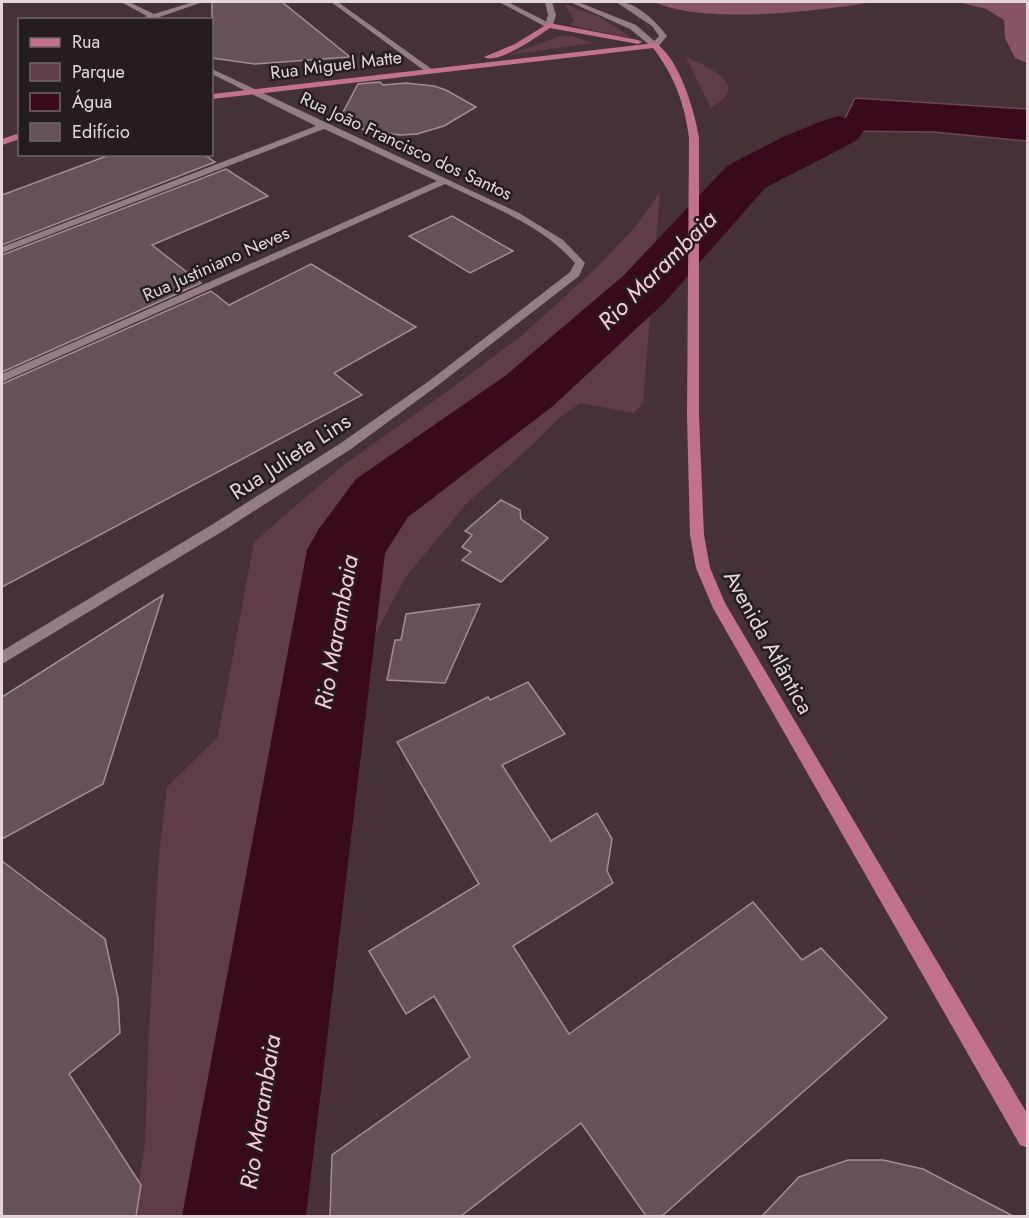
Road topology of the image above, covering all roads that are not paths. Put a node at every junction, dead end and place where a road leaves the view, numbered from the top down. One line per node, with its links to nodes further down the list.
1 (124, 2): 8 (street)
2 (199, 2): 8 (street)
3 (334, 2): 13 (street)
4 (503, 2): 10 (street)
5 (549, 2): 10 (street)
6 (573, 2): 11 (street)
7 (620, 2): 11 (street)
8 (153, 16): 9 (street)
9 (148, 18)
10 (549, 26): 11 (main road); 12 (main road, Rua Miguel Matte)
11 (655, 45): 12 (main road, Rua Miguel Matte); 25 (main road, Avenida Atlântica)
12 (464, 66): 13 (main road, Rua Miguel Matte)
13 (429, 70): 15 (main road, Rua Miguel Matte)
14 (213, 72): 15 (street, Rua João Francisco dos Santos)
15 (250, 92): 16 (main road, Rua Miguel Matte); 17 (street, Rua João Francisco dos Santos)
16 (213, 97)
17 (324, 126): 20 (street, Rua João Francisco dos Santos); 21 (street)
18 (18, 137): 19 (main road)
19 (2, 142)
20 (445, 181): 22 (street, Rua João Francisco dos Santos); 23 (street, Rua Justiniano Neves)
21 (2, 250)
22 (580, 263): 24 (street, Rua Julieta Lins)
23 (2, 378)
24 (2, 658)
25 (1028, 1137)

